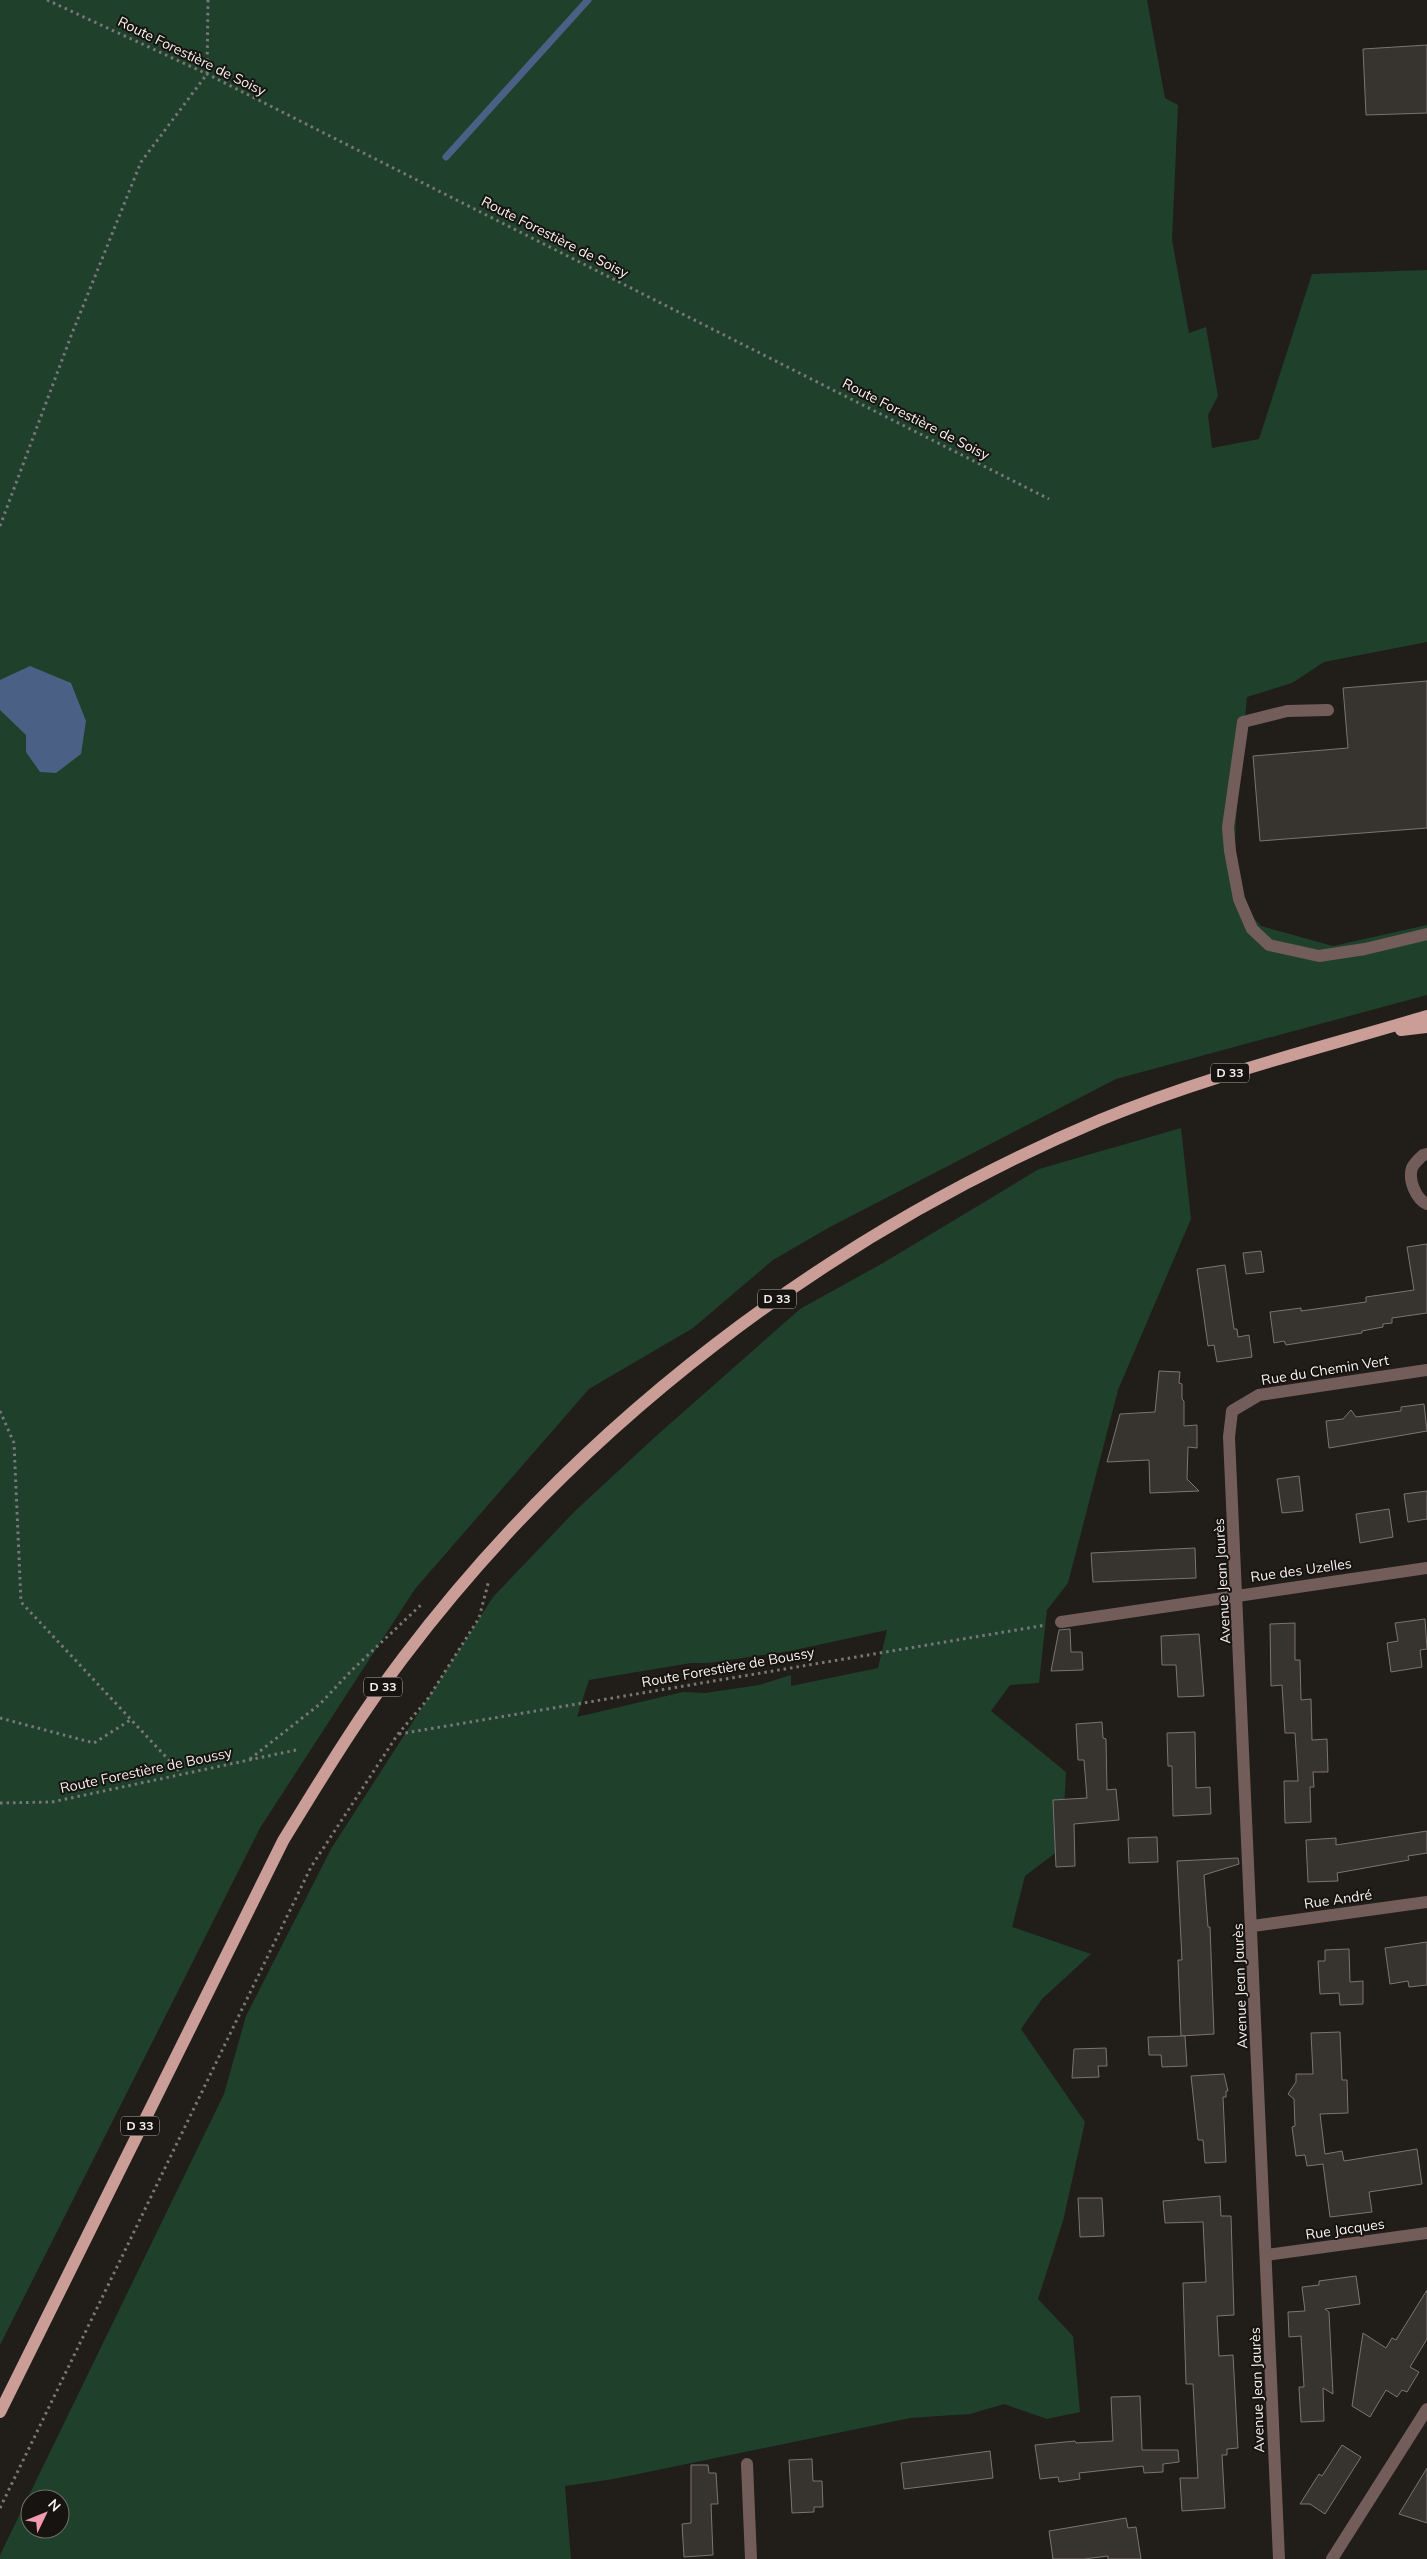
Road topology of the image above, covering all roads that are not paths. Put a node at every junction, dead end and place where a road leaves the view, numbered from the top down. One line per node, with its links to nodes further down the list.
1 (1328, 710): 2 (street)
2 (1427, 934)
3 (1427, 1016): 5 (main road, D 33)
4 (1427, 1027): 5 (main road, D 33)
5 (1362, 1036): 18 (main road, D 33)
6 (1427, 1154): 7 (street)
7 (1427, 1204)
8 (1427, 1370): 9 (street, Rue du Chemin Vert)
9 (1232, 1411): 11 (street, Avenue Jean Jaurès)
10 (1427, 1568): 11 (street, Rue des Uzelles)
11 (1238, 1595): 12 (street, Rue des Uzelles); 14 (street, Avenue Jean Jaurès)
12 (1061, 1622)
13 (1427, 1902): 14 (street, Rue André)
14 (1253, 1926): 16 (street, Avenue Jean Jaurès)
15 (1427, 2233): 16 (street, Rue Jacques)
16 (1266, 2255): 21 (street, Avenue Jean Jaurès)
17 (1427, 2410): 22 (street)
18 (0, 2412)
19 (747, 2464): 20 (street)
20 (750, 2559)
21 (1279, 2559)
22 (1332, 2559)

